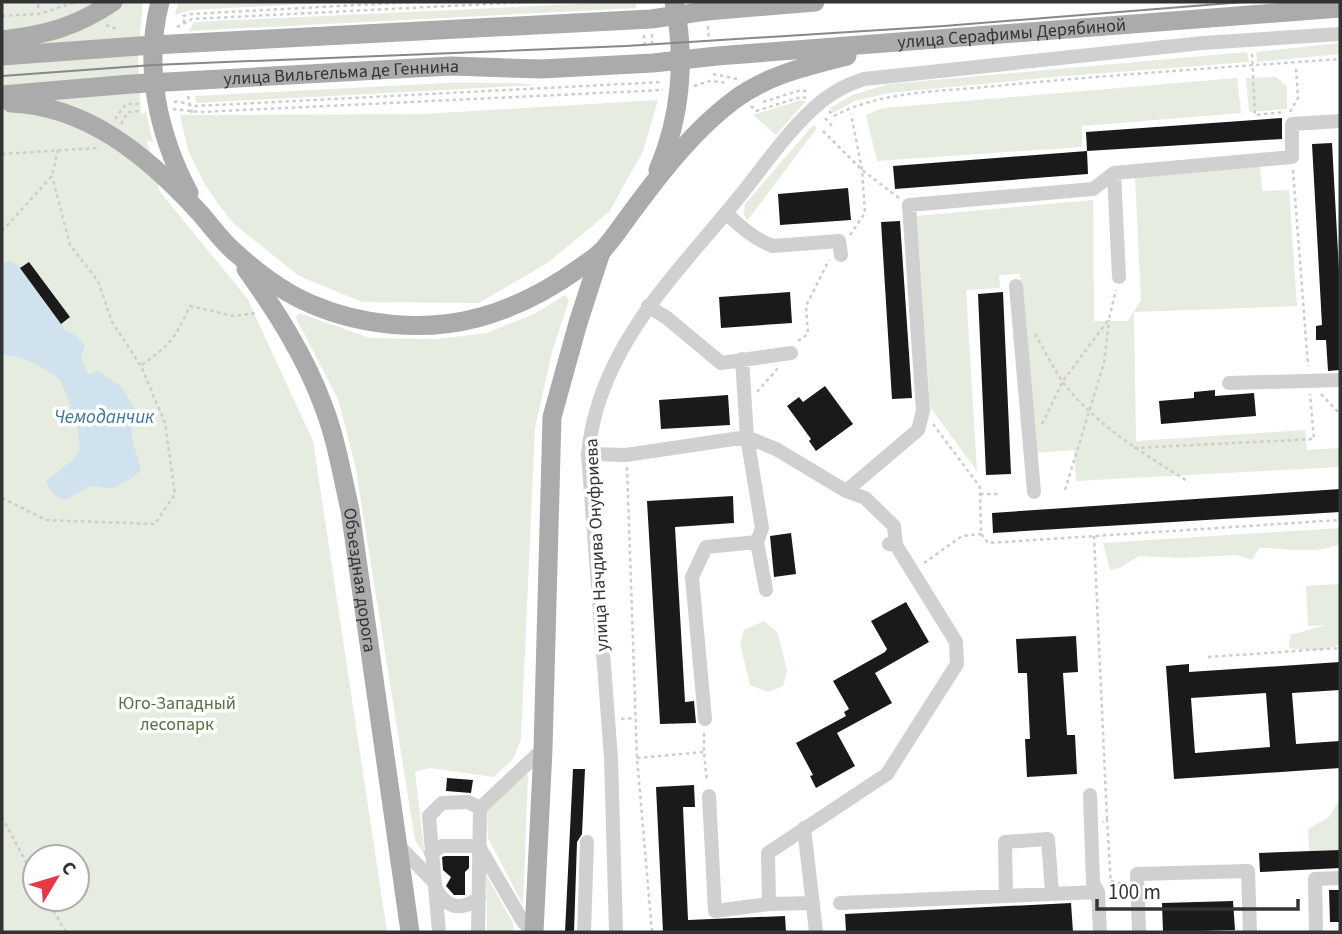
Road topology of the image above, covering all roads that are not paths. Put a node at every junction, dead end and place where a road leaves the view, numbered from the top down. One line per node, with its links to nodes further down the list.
1 (113, 2): 9 (main road)
2 (160, 2): 11 (main road)
3 (815, 2): 6 (main road)
4 (1277, 7): 5 (main road, улица Серафимы Дерябиной); 8 (street); 10 (main road, улица Серафимы Дерябиной)
5 (1340, 8)
6 (676, 9): 11 (main road); 13 (main road)
7 (1340, 34): 8 (street, улица Серафимы Дерябиной)
8 (1279, 38): 17 (street, улица Серафимы Дерябиной)
9 (2, 40)
10 (899, 42): 13 (main road, улица Серафимы Дерябиной); 20 (main road)
11 (153, 45): 12 (main road); 14 (main road)
12 (2, 56)
13 (681, 61): 14 (main road, улица Вильгельма де Геннина); 20 (main road)
14 (155, 93): 15 (main road, улица Вильгельма де Геннина); 21 (main road)
15 (2, 95)
16 (2, 102): 21 (main road)
17 (816, 106): 22 (street, улица Начдива Онуфриева)
18 (1340, 121): 19 (street)
19 (1114, 173): 26 (street); 35 (street)
20 (651, 187): 24 (main road)
21 (200, 213): 25 (main road)
22 (726, 213): 23 (street); 28 (street, улица Начдива Онуфриева)
23 (840, 248)
24 (601, 252): 25 (main road); 40 (main road)
25 (235, 253): 46 (main road, Объездная дорога)
26 (1119, 277)
27 (1016, 286): 36 (street)
28 (648, 306): 30 (street); 34 (street, улица Начдива Онуфриева)
29 (791, 353): 30 (street)
30 (742, 359): 33 (street)
31 (1340, 380): 32 (street)
32 (1229, 383)
33 (747, 437): 34 (street); 35 (street); 37 (street)
34 (588, 454): 63 (street, улица Начдива Онуфриева)
35 (846, 491): 44 (street)
36 (1034, 492)
37 (757, 542): 38 (street); 39 (street)
38 (766, 590)
39 (705, 719)
40 (543, 749): 43 (street); 61 (main road)
41 (1090, 795): 51 (street)
42 (709, 796): 57 (street)
43 (480, 808): 47 (street); 48 (street)
44 (804, 828): 55 (street); 57 (street)
45 (587, 842): 62 (street)
46 (397, 844): 50 (street); 58 (main road, Объездная дорога)
47 (480, 848): 48 (street); 54 (street); 61 (street)
48 (432, 853): 50 (street)
49 (1340, 878): 68 (street)
50 (434, 884): 54 (street); 59 (street)
51 (1101, 889): 52 (street); 65 (street)
52 (1052, 893): 53 (street); 53 (street)
53 (1006, 896): 56 (street)
54 (480, 898): 60 (street)
55 (813, 903): 57 (street); 64 (street)
56 (840, 903)
57 (769, 904)
58 (410, 932)
59 (439, 932)
60 (478, 932)
61 (533, 932)
62 (584, 932)
63 (616, 932)
64 (816, 932)
65 (1100, 932)
66 (1139, 932): 67 (street)
67 (1250, 932)
68 (1316, 932)

